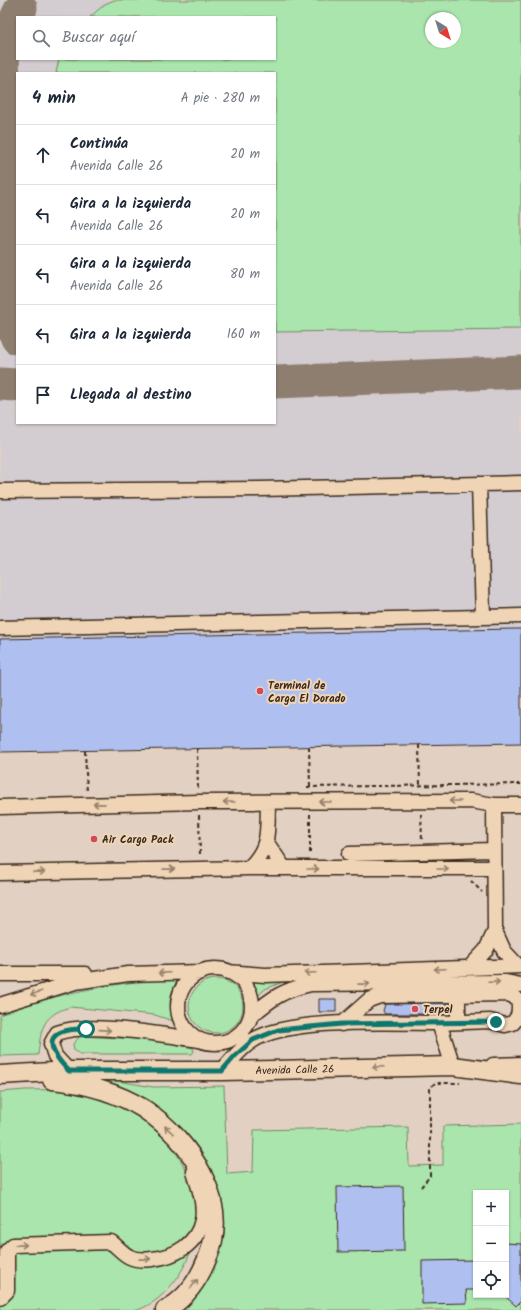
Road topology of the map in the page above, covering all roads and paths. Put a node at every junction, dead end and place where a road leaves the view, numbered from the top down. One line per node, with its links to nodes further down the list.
1 (521, 483): 2 (street)
2 (479, 484): 3 (street); 4 (street)
3 (0, 491)
4 (482, 616): 5 (street); 6 (street)
5 (521, 616)
6 (0, 628)
7 (86, 751): 9 (path)
8 (268, 802): 9 (street, one-way to 9); 10 (street, one-way to 8); 13 (street)
9 (87, 804): 12 (street)
10 (494, 805): 11 (street); 14 (street)
11 (521, 805)
12 (0, 807)
13 (266, 843): 17 (street); 18 (street)
14 (493, 850): 15 (street); 19 (street)
15 (349, 854)
16 (0, 863): 20 (street)
17 (249, 868): 18 (street); 20 (street, one-way to 17)
18 (284, 868): 19 (street, one-way to 19)
19 (493, 868): 23 (street)
20 (6, 872)
21 (466, 879): 22 (path)
22 (483, 895)
23 (495, 928): 24 (street); 25 (street)
24 (520, 966): 25 (street)
25 (470, 968): 27 (street, one-way to 27)
26 (203, 972): 27 (street); 29 (street, one-way to 29); 37 (street)
27 (228, 972): 33 (street)
28 (0, 974): 29 (street)
29 (128, 974): 32 (street, one-way to 32)
30 (521, 985): 33 (street, one-way to 30)
31 (458, 995): 34 (street); 34 (street); 36 (street)
32 (0, 1005)
33 (251, 1016): 37 (street)
34 (458, 1021): 35 (street)
35 (439, 1023): 36 (street); 41 (street)
36 (342, 1024): 43 (street)
37 (200, 1040): 42 (street, one-way to 37)
38 (521, 1054): 40 (street)
39 (521, 1064): 40 (street)
40 (502, 1065): 41 (street)
41 (452, 1066): 43 (main road, Avenida Calle 26, one-way to 43); 45 (main road, Avenida Calle 26)
42 (69, 1071): 43 (main road, Avenida Calle 26); 44 (main road, Avenida Calle 26)
43 (222, 1071)
44 (2, 1074): 47 (main road, one-way to 44)
45 (521, 1075)
46 (462, 1083): 48 (path)
47 (188, 1150): 49 (street, one-way to 47); 50 (main road, one-way to 47)
48 (421, 1187)
49 (0, 1298)
50 (165, 1310)

